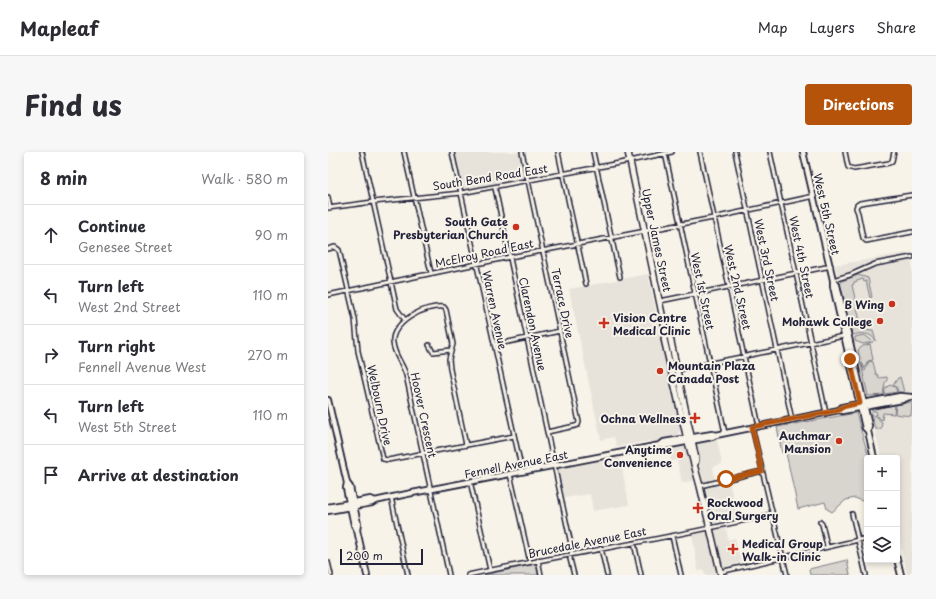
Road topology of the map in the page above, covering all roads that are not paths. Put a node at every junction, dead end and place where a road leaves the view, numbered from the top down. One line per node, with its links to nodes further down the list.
1 (362, 152): 26 (street)
2 (404, 152): 25 (street)
3 (452, 152): 21 (street, Warren Avenue)
4 (522, 152): 19 (street, Terrace Drive)
5 (558, 152): 18 (street)
6 (593, 152): 17 (street)
7 (628, 152): 16 (main road, Upper James Street)
8 (672, 152): 15 (street, South Bend Road East)
9 (700, 152): 30 (street, West 2nd Street)
10 (735, 152): 29 (street, West 3rd Street)
11 (770, 152): 27 (street, West 4th Street)
12 (803, 152): 23 (main road, West 5th Street)
13 (845, 152): 14 (street)
14 (894, 152)
15 (665, 153): 16 (street, South Bend Road East); 31 (street, West 1st Street)
16 (630, 161): 17 (street, South Bend Road East); 32 (main road, Upper James Street)
17 (596, 168): 18 (street, South Bend Road East); 34 (street)
18 (563, 174): 19 (street, South Bend Road East); 35 (street)
19 (528, 181): 20 (street, South Bend Road East); 37 (street, Terrace Drive)
20 (495, 188): 21 (street, South Bend Road East); 38 (street, Clarendon Avenue)
21 (461, 193): 25 (street, South Bend Road East); 40 (street, Warren Avenue)
22 (912, 195): 33 (street)
23 (814, 196): 27 (street, McElroy Road East); 41 (main road, West 5th Street)
24 (328, 197): 28 (street)
25 (415, 198): 26 (street, South Bend Road East); 42 (street)
26 (373, 202): 28 (street, South Bend Road East); 47 (street)
27 (782, 203): 29 (street, McElroy Road East); 43 (street, West 4th Street)
28 (329, 208)
29 (747, 211): 30 (street, McElroy Road East); 45 (street, West 3rd Street)
30 (713, 218): 31 (street, McElroy Road East); 49 (street, West 2nd Street)
31 (680, 224): 32 (street, McElroy Road East); 51 (street, West 1st Street)
32 (645, 231): 34 (street, McElroy Road East); 53 (main road, Upper James Street)
33 (912, 232)
34 (611, 237): 35 (street, McElroy Road East); 44 (street)
35 (577, 244): 37 (street, McElroy Road East); 48 (street)
36 (328, 249): 50 (street, Welbourn Drive)
37 (543, 250): 38 (street, McElroy Road East); 55 (street, Terrace Drive)
38 (510, 256): 40 (street, McElroy Road East); 58 (street, Clarendon Avenue)
39 (912, 257): 46 (street)
40 (476, 263): 42 (street, McElroy Road East); 61 (street, Warren Avenue)
41 (830, 266): 43 (street); 46 (main road, West 5th Street)
42 (431, 273): 47 (street, McElroy Road East)
43 (796, 273): 45 (street); 59 (street, West 4th Street)
44 (620, 277)
45 (762, 279): 49 (street); 62 (street, West 3rd Street)
46 (834, 280): 57 (main road, West 5th Street); 69 (main road, West 5th Street)
47 (392, 282): 50 (street, McElroy Road East); 54 (street)
48 (586, 284)
49 (729, 287): 51 (street); 64 (street, West 2nd Street)
50 (349, 291): 52 (street, McElroy Road East); 79 (street, Welbourn Drive)
51 (695, 293): 53 (street); 65 (street, West 1st Street)
52 (328, 295)
53 (660, 301): 56 (main road, Upper James Street)
54 (405, 320): 63 (street, Hoover Crescent); 79 (street, Hoover Crescent)
55 (560, 331): 58 (street); 74 (street, Terrace Drive)
56 (666, 333): 66 (main road, Upper James Street); 77 (main road, Upper James Street)
57 (844, 336): 59 (street); 69 (main road, West 5th Street)
58 (527, 338): 61 (street); 74 (street, Clarendon Avenue)
59 (811, 343): 62 (street); 70 (street, West 4th Street)
60 (429, 345): 63 (street)
61 (494, 346): 76 (street, Warren Avenue)
62 (778, 349): 64 (street); 71 (street, West 3rd Street)
63 (451, 350): 78 (street, Hoover Crescent)
64 (744, 356): 65 (street); 72 (street, West 2nd Street)
65 (710, 363): 66 (street); 75 (street, West 1st Street)
66 (676, 370): 77 (main road, Upper James Street)
67 (909, 397): 69 (main road, Fennell Avenue East)
68 (328, 400): 89 (main road)
69 (862, 405): 70 (main road, Fennell Avenue East); 80 (main road, West 5th Street)
70 (826, 413): 71 (main road, Fennell Avenue East)
71 (792, 420): 72 (main road, Fennell Avenue East)
72 (758, 426): 73 (main road, Fennell Avenue East)
73 (752, 427): 75 (main road, Fennell Avenue East); 83 (street)
74 (547, 432): 81 (street, Clarendon Avenue)
75 (725, 433): 77 (main road, Fennell Avenue East)
76 (514, 436): 78 (street, Welbourn Drive); 82 (street, Warren Avenue)
77 (689, 440): 81 (main road, Fennell Avenue East); 86 (main road, Upper James Street)
78 (466, 446): 79 (street, Welbourn Drive)
79 (422, 454): 87 (street, Hoover Crescent)
80 (873, 455)
81 (554, 465): 82 (main road, Fennell Avenue East); 102 (street, Clarendon Avenue)
82 (522, 471): 84 (main road, Fennell Avenue East)
83 (762, 471): 86 (street); 92 (street)
84 (510, 474): 85 (main road, Fennell Avenue East); 106 (street)
85 (470, 481): 87 (main road, Fennell Avenue East); 108 (street)
86 (700, 486): 95 (main road, Upper James Street)
87 (430, 489): 88 (main road, Fennell Avenue East); 113 (street, Hoover Crescent)
88 (391, 497): 89 (main road, Fennell Avenue East); 112 (street)
89 (352, 505): 90 (main road, Fennell Avenue East); 91 (main road, Fennell Avenue East); 111 (main road)
90 (328, 507)
91 (328, 511)
92 (772, 514): 95 (street, Brucedale Avenue East); 103 (street)
93 (852, 514): 98 (street)
94 (820, 522): 100 (street)
95 (710, 528): 96 (street, Brucedale Avenue East); 109 (main road, Upper James Street)
96 (672, 536): 99 (street, Brucedale Avenue East); 119 (street)
97 (864, 539): 98 (street)
98 (858, 540): 100 (street); 121 (street)
99 (634, 543): 101 (street, Brucedale Avenue East); 118 (street)
100 (827, 546): 103 (street)
101 (601, 548): 102 (street, Brucedale Avenue East); 117 (street)
102 (571, 554): 104 (street, Brucedale Avenue East); 116 (street, Clarendon Avenue)
103 (782, 557): 109 (street); 120 (street)
104 (538, 560): 106 (street, Brucedale Avenue East); 115 (street)
105 (328, 562): 110 (street)
106 (530, 562): 108 (street, Brucedale Avenue East)
107 (898, 563): 122 (main road)
108 (490, 570): 114 (street, Brucedale Avenue East)
109 (721, 574)
110 (331, 575)
111 (367, 575)
112 (408, 575)
113 (449, 575)
114 (468, 575)
115 (541, 575)
116 (574, 575)
117 (606, 575)
118 (641, 575)
119 (681, 575)
120 (787, 575)
121 (866, 575)
122 (901, 575)

